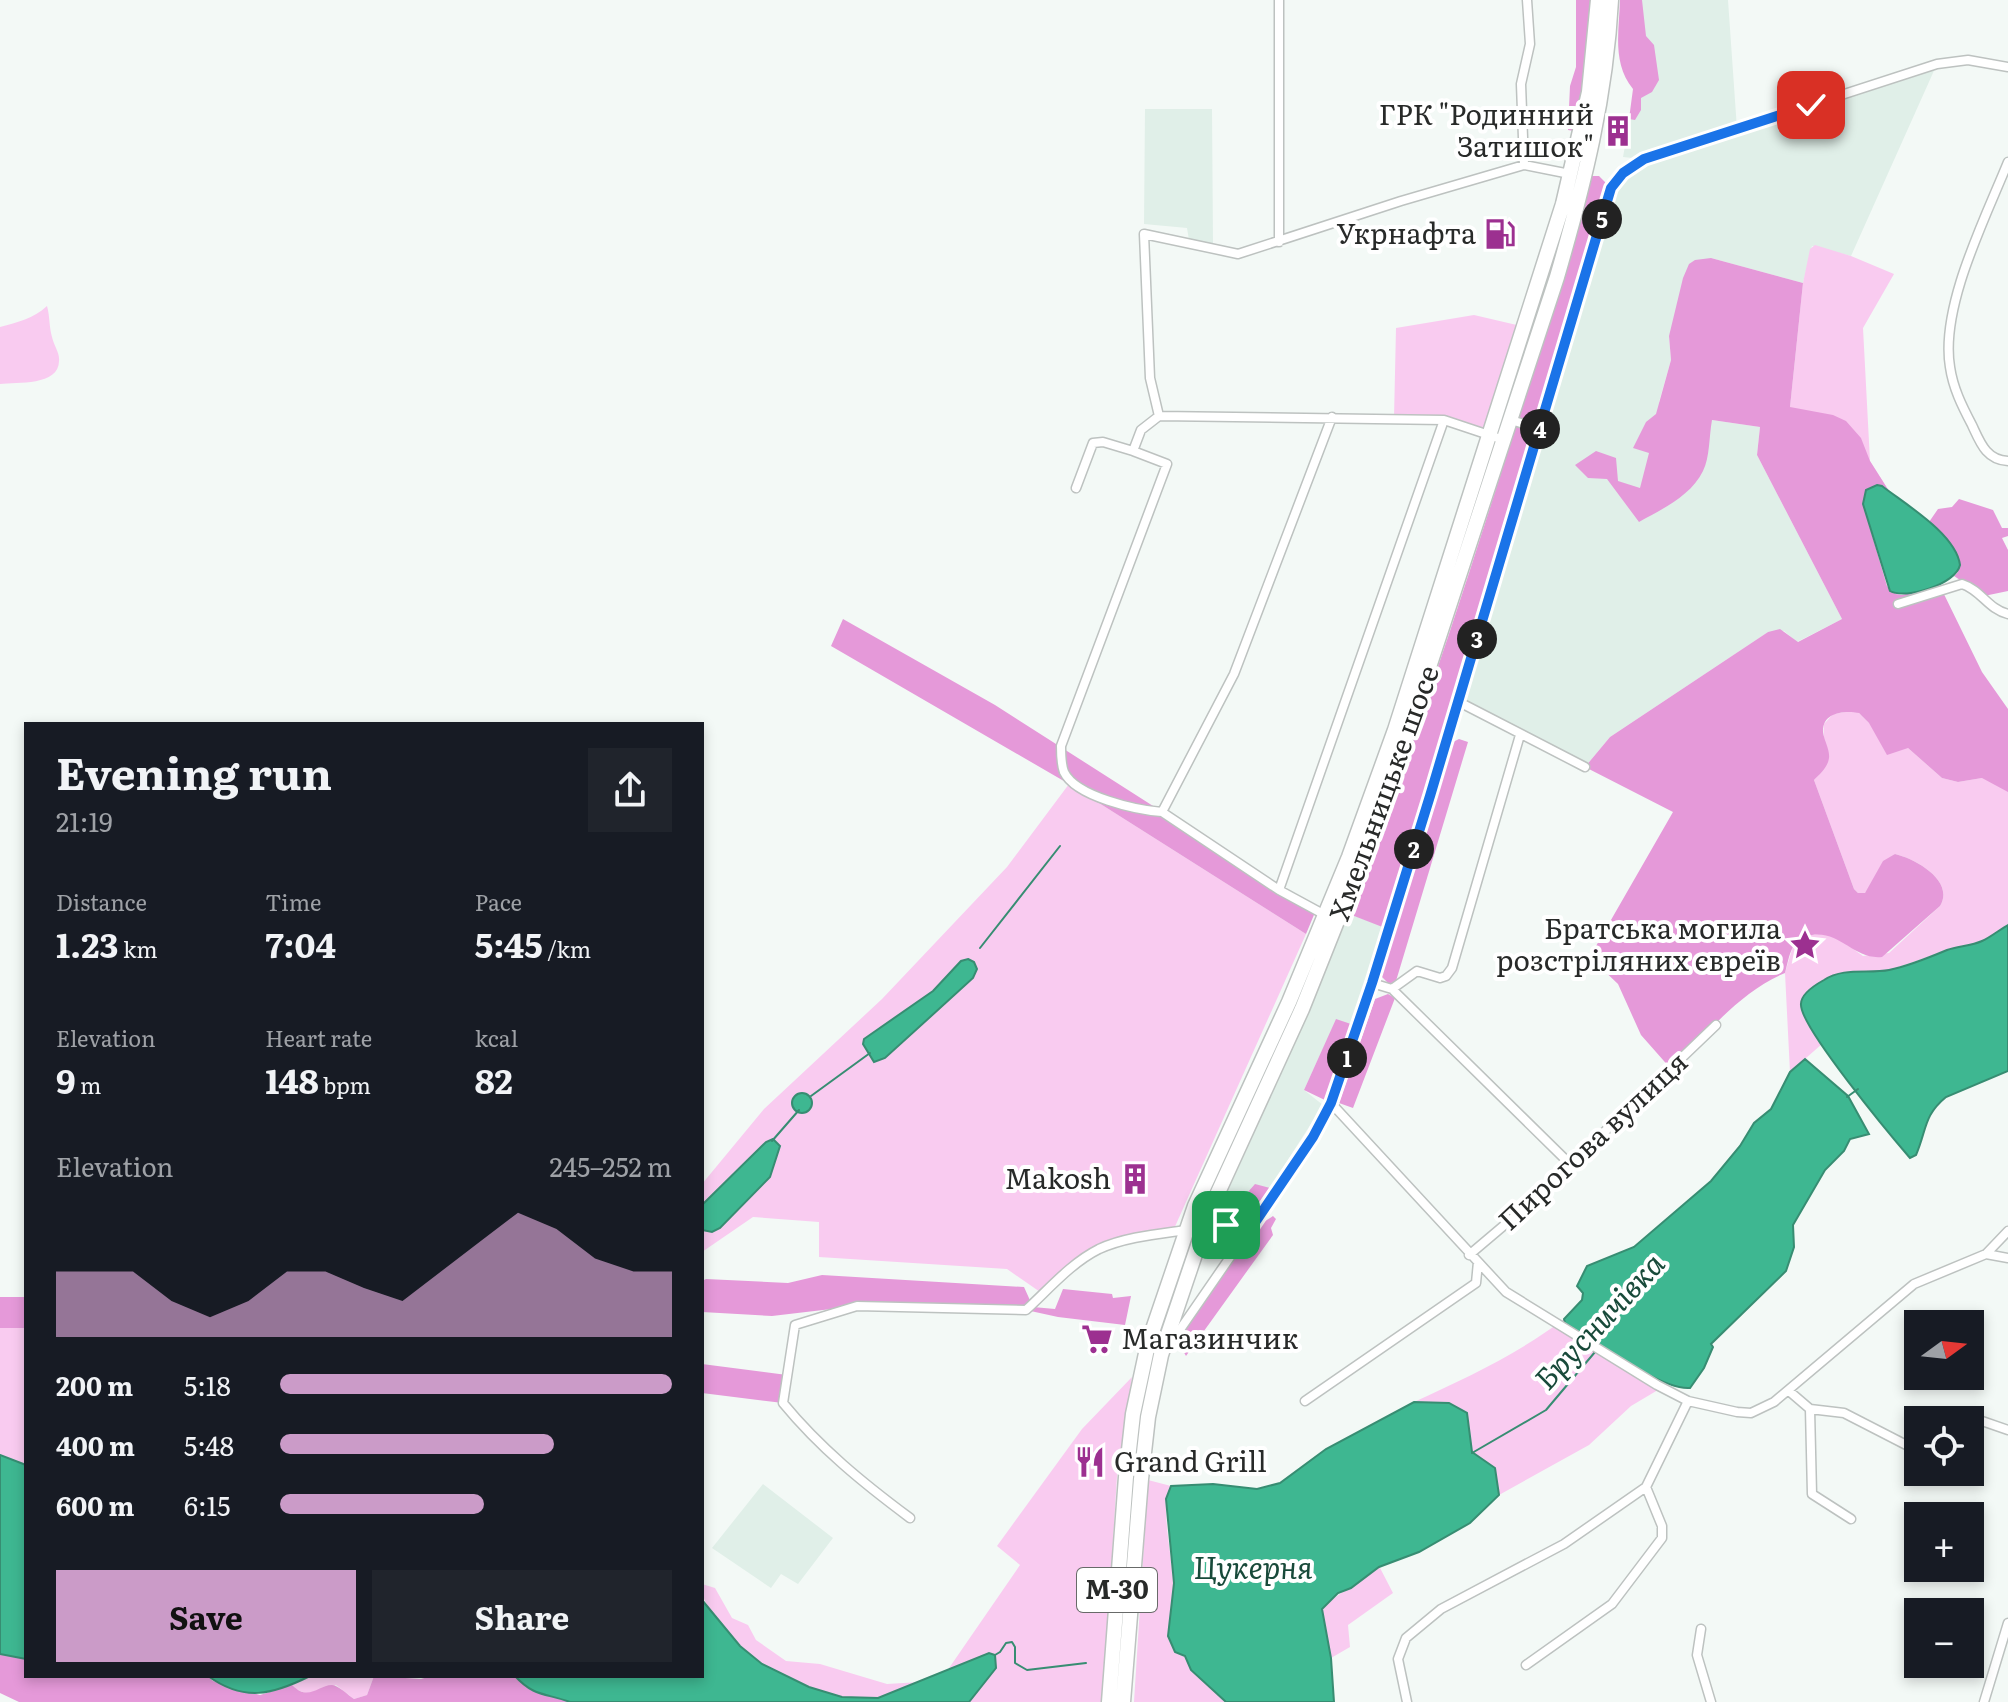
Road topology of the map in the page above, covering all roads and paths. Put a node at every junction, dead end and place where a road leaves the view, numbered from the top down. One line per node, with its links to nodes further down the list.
1 (1279, 0): 9 (street)
2 (1527, 0): 7 (street)
3 (1598, 0): 8 (highway, Хмельницьке шосе / М-30)
4 (1611, 0): 8 (highway, Хмельницьке шосе / М-30)
5 (2008, 67): 14 (street)
6 (2008, 162): 17 (street)
7 (1524, 165): 8 (street); 9 (street)
8 (1578, 176): 13 (highway, Хмельницьке шосе / М-30); 15 (highway, Хмельницьке шосе / М-30)
9 (1279, 242): 10 (street)
10 (1159, 416): 11 (street); 16 (street)
11 (1332, 417): 12 (street); 24 (street)
12 (1444, 420): 15 (street); 25 (street)
13 (1511, 420): 14 (street); 15 (highway, Хмельницьке шосе / М-30)
14 (1540, 429): 21 (street)
15 (1497, 437): 26 (highway, Хмельницьке шосе / М-30); 34 (highway, Хмельницьке шосе / М-30)
16 (1133, 451): 18 (street); 24 (street)
17 (2008, 461)
18 (1076, 488)
19 (1898, 604): 20 (street)
20 (2008, 614)
21 (1459, 702): 22 (street); 27 (street)
22 (1520, 735): 23 (street); 28 (street)
23 (1585, 767)
24 (1162, 812): 25 (street)
25 (1279, 890): 26 (street)
26 (1325, 915): 34 (highway, Хмельницьке шосе / М-30)
27 (1372, 983): 28 (street); 30 (street)
28 (1392, 989): 31 (street)
29 (1716, 1025): 31 (street, Пирогова вулиця)
30 (1331, 1103): 32 (street); 36 (street)
31 (1571, 1165): 36 (street, Пирогова вулиця)
32 (1254, 1224): 34 (street); 39 (street)
33 (2008, 1231): 35 (street)
34 (1193, 1232): 39 (highway, Хмельницьке шосе / М-30); 47 (highway, Хмельницьке шосе / М-30); 49 (street)
35 (1986, 1254): 37 (street); 40 (street)
36 (1469, 1255): 38 (street)
37 (2008, 1258)
38 (1478, 1262): 41 (street); 42 (street)
39 (1161, 1355): 47 (highway, Хмельницьке шосе / М-30)
40 (1789, 1391): 42 (street); 43 (street)
41 (1305, 1401)
42 (1688, 1401): 48 (street)
43 (1810, 1409): 46 (street); 50 (street)
44 (1984, 1422): 45 (street)
45 (2008, 1430)
46 (1904, 1444)
47 (1133, 1478): 55 (highway, М-30); 56 (highway, М-30)
48 (1646, 1487): 53 (street); 57 (street)
49 (910, 1518)
50 (1851, 1519)
51 (2008, 1623): 54 (street)
52 (1701, 1629): 58 (street)
53 (1526, 1665)
54 (1984, 1700): 59 (street)
55 (1109, 1702)
56 (1123, 1702)
57 (1407, 1702)
58 (1711, 1702)
59 (1996, 1702)

